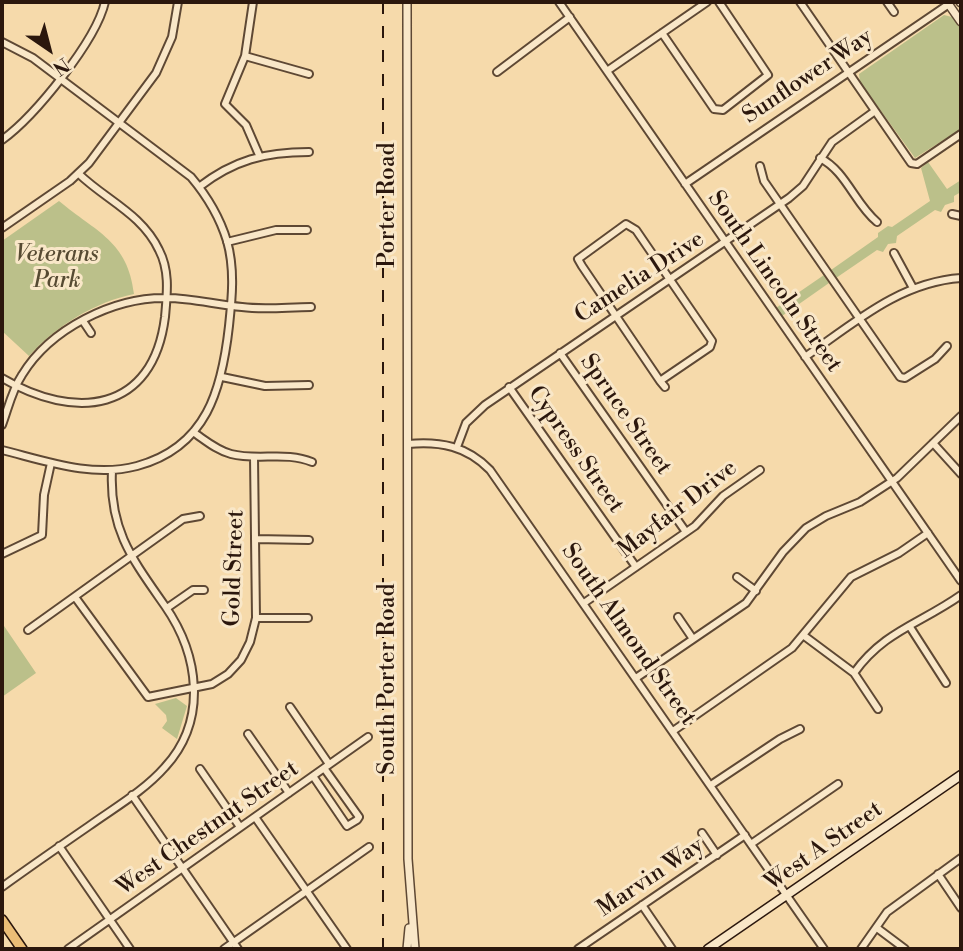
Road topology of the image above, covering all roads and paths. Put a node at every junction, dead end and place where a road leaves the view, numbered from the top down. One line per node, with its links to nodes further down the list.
1 (105, 2): 21 (street)
2 (178, 2): 23 (street)
3 (253, 2): 16 (street)
4 (407, 2): 60 (street, Porter Road)
5 (559, 2): 12 (street, South Lincoln Street)
6 (707, 2): 14 (street)
7 (719, 2): 14 (street)
8 (800, 2): 19 (street)
9 (887, 2): 11 (street)
10 (949, 3): 13 (street); 19 (street, Sunflower Way)
11 (894, 12)
12 (570, 17): 17 (street, South Lincoln Street); 18 (street)
13 (961, 22)
14 (662, 33): 17 (street)
15 (2, 42): 21 (street)
16 (245, 55): 20 (street); 27 (street)
17 (607, 71): 31 (street, South Lincoln Street)
18 (497, 72)
19 (849, 73): 22 (street); 31 (street, Sunflower Way)
20 (309, 74)
21 (60, 78): 23 (street); 25 (street)
22 (875, 111): 24 (street); 28 (street, Camelia Drive)
23 (120, 122): 30 (street); 32 (street)
24 (961, 134)
25 (2, 140)
26 (309, 152): 27 (street)
27 (258, 155): 32 (street)
28 (820, 158): 33 (street, Camelia Drive); 36 (street)
29 (760, 166): 33 (street)
30 (79, 174): 37 (street); 45 (street)
31 (685, 184): 40 (street, South Lincoln Street)
32 (200, 187): 39 (street)
33 (780, 205): 40 (street, Camelia Drive); 49 (street)
34 (952, 214): 35 (street)
35 (961, 216)
36 (877, 222)
37 (2, 228)
38 (307, 230): 39 (street)
39 (227, 242): 46 (street)
40 (726, 243): 42 (street, Camelia Drive); 54 (street, South Lincoln Street)
41 (894, 253): 44 (street)
42 (669, 278): 48 (street, Camelia Drive); 48 (street); 48 (street)
43 (961, 278): 44 (street)
44 (913, 288): 49 (street)
45 (167, 298): 46 (street); 50 (street); 58 (street)
46 (231, 306): 47 (street); 55 (street)
47 (311, 307)
48 (615, 315): 53 (street, Camelia Drive)
49 (860, 320): 52 (street); 54 (street)
50 (83, 321): 51 (street); 58 (street)
51 (91, 333)
52 (947, 346)
53 (560, 353): 59 (street, Camelia Drive); 76 (street, Spruce Street)
54 (806, 358): 74 (street, South Lincoln Street)
55 (222, 377): 57 (street); 63 (street)
56 (2, 378): 58 (street)
57 (309, 385)
58 (16, 386): 62 (street)
59 (509, 387): 66 (street, Camelia Drive); 82 (street, Cypress Street)
60 (407, 407): 65 (street, South Porter Road)
61 (961, 416): 64 (street)
62 (2, 425)
63 (193, 432): 68 (street); 72 (street)
64 (933, 443): 73 (street); 74 (street)
65 (408, 444): 66 (street); 134 (street, South Porter Road)
66 (457, 447): 89 (street, South Almond Street)
67 (2, 450): 70 (street)
68 (254, 457): 69 (street); 78 (street, Gold Street)
69 (312, 462)
70 (51, 463): 72 (street); 80 (street)
71 (760, 470): 76 (street, Mayfair Drive)
72 (112, 471): 81 (street)
73 (961, 474)
74 (892, 481): 77 (street, South Lincoln Street); 86 (street)
75 (200, 516): 81 (street)
76 (686, 532): 82 (street, Mayfair Drive)
77 (928, 533): 84 (street, South Lincoln Street); 96 (street)
78 (255, 539): 79 (street); 92 (street, Gold Street)
79 (309, 540)
80 (2, 554)
81 (130, 556): 88 (street); 90 (street)
82 (636, 567): 89 (street, Mayfair Drive)
83 (737, 577): 86 (street)
84 (961, 581)
85 (204, 590): 90 (street)
86 (756, 591): 97 (street)
87 (961, 595): 94 (street)
88 (75, 597): 95 (street); 101 (street, Gold Street)
89 (584, 603): 99 (street, South Almond Street)
90 (167, 608): 101 (street)
91 (678, 617): 97 (street)
92 (256, 618): 93 (street); 101 (street, Gold Street)
93 (308, 618)
94 (910, 627): 98 (street); 100 (street)
95 (28, 630)
96 (803, 635): 98 (street); 105 (street)
97 (693, 639): 99 (street)
98 (854, 673): 103 (street)
99 (636, 678): 105 (street, South Almond Street)
100 (946, 683)
101 (195, 689): 115 (street)
102 (290, 707): 108 (street)
103 (878, 709)
104 (800, 729): 113 (street)
105 (673, 730): 113 (street, South Almond Street)
106 (248, 734): 114 (street)
107 (368, 737): 108 (street, West Chestnut Street)
108 (327, 766): 111 (street, West Chestnut Street); 111 (street)
109 (200, 769): 117 (street)
110 (961, 775): 129 (main road, West A Street)
111 (313, 776): 114 (street, West Chestnut Street)
112 (838, 784): 120 (street)
113 (710, 785): 119 (street, South Almond Street)
114 (289, 793): 116 (street, West Chestnut Street)
115 (132, 795): 121 (street); 125 (street)
116 (256, 817): 117 (street, West Chestnut Street); 128 (street)
117 (240, 827): 125 (street, West Chestnut Street)
118 (702, 833): 123 (street)
119 (745, 835): 120 (street, South Almond Street); 123 (street, Marvin Way)
120 (751, 844): 129 (street, South Almond Street)
121 (59, 846): 127 (street); 133 (street)
122 (369, 848): 128 (street)
123 (717, 855): 130 (street, Marvin Way)
124 (961, 858): 126 (street)
125 (182, 869): 133 (street, West Chestnut Street); 136 (street)
126 (938, 874): 131 (street); 135 (street)
127 (2, 887)
128 (307, 891): 136 (street); 142 (street)
129 (787, 896): 147 (main road, West A Street); 148 (street, South Almond Street)
130 (642, 905): 145 (street, Marvin Way); 146 (street)
131 (961, 908)
132 (2, 920): 137 (main road)
133 (110, 920): 138 (street, West Chestnut Street); 139 (street)
134 (410, 920): 143 (street); 144 (street, South Porter Road)
135 (877, 928): 149 (street); 150 (street)
136 (233, 942): 140 (street); 141 (street)
137 (22, 949)
138 (68, 949)
139 (130, 949)
140 (224, 949)
141 (238, 949)
142 (347, 949)
143 (407, 949)
144 (415, 949)
145 (578, 949)
146 (672, 949)
147 (708, 949)
148 (824, 949)
149 (861, 949)
150 (905, 949)

